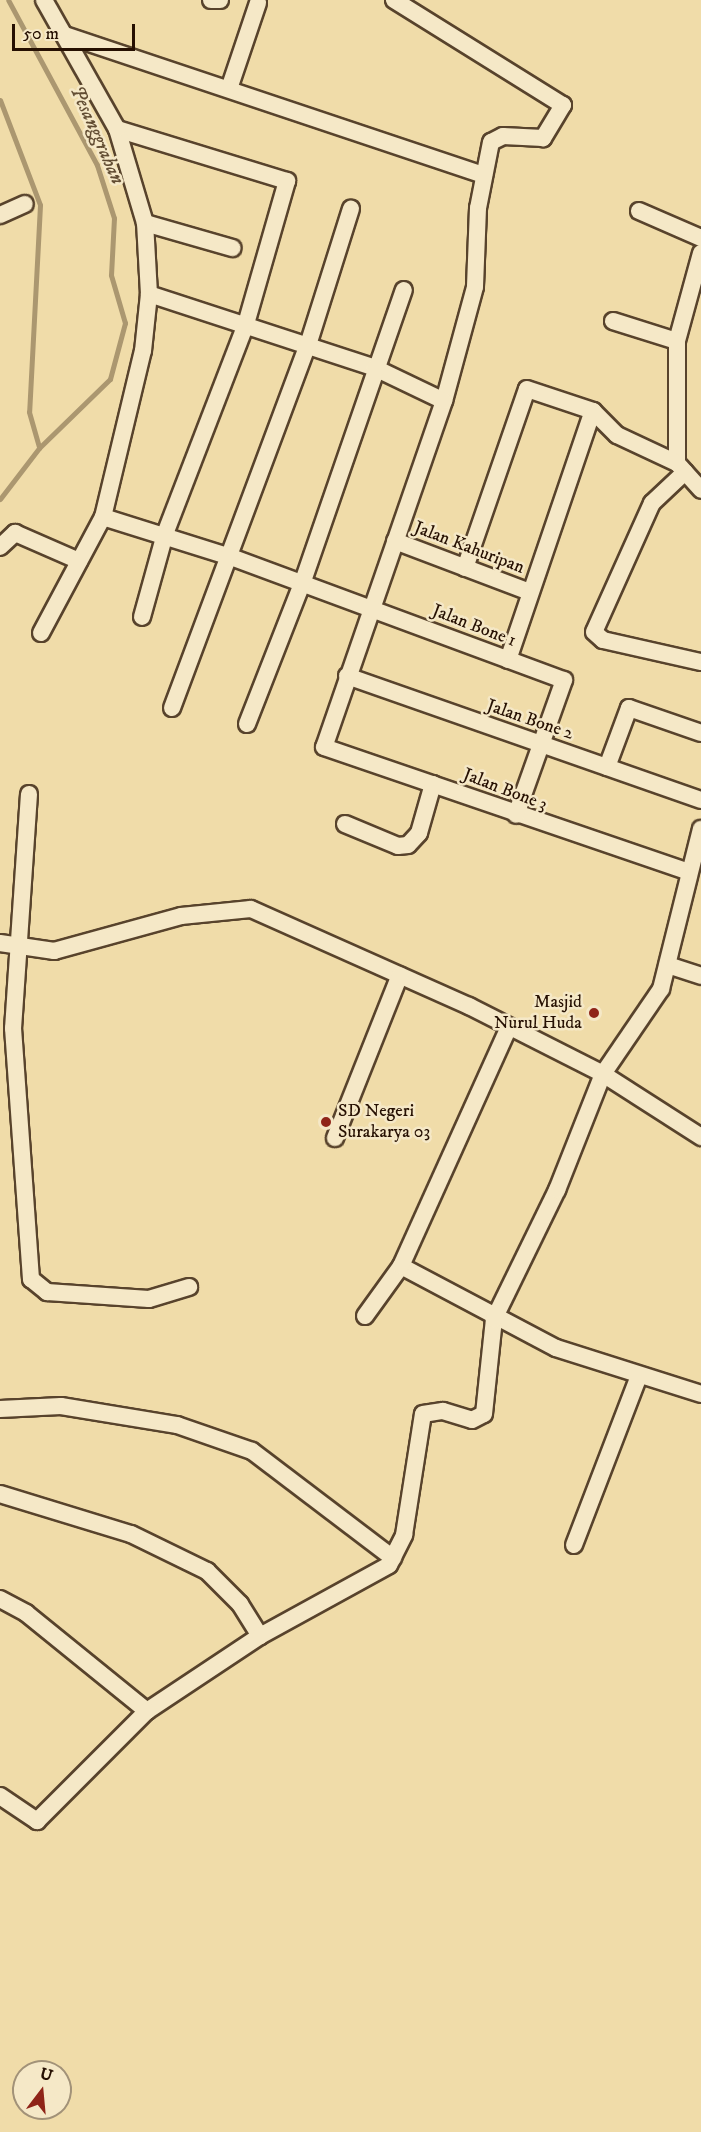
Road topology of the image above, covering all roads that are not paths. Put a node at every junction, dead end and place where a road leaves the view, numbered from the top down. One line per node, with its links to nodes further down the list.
1 (44, 0): 6 (street)
2 (211, 0): 3 (street)
3 (220, 0)
4 (394, 0): 9 (street)
5 (258, 3): 7 (street)
6 (65, 35): 7 (street); 8 (street)
7 (230, 86): 9 (street)
8 (117, 129): 14 (street); 21 (street)
9 (484, 175): 25 (street)
10 (25, 204): 13 (street)
11 (351, 209): 23 (street)
12 (639, 211): 15 (street)
13 (0, 215)
14 (145, 223): 16 (street); 19 (street)
15 (701, 238)
16 (232, 248)
17 (701, 253): 22 (street)
18 (404, 290): 24 (street)
19 (149, 294): 21 (street); 29 (street)
20 (613, 321): 22 (street)
21 (246, 324): 23 (street); 30 (street)
22 (677, 342): 27 (street)
23 (308, 345): 24 (street); 33 (street)
24 (375, 368): 25 (street); 36 (street)
25 (444, 401): 31 (street)
26 (593, 411): 27 (street); 35 (street); 37 (street)
27 (681, 468): 28 (street); 42 (street)
28 (701, 490)
29 (103, 517): 30 (street, Jalan Bone 1); 34 (street)
30 (165, 534): 33 (street, Jalan Bone 1); 39 (street)
31 (395, 541): 35 (street, Jalan Kahuripan); 38 (street)
32 (0, 547): 34 (street)
33 (231, 556): 36 (street, Jalan Bone 1); 44 (street)
34 (79, 561): 40 (street)
35 (465, 568): 37 (street, Jalan Kahuripan)
36 (302, 584): 38 (street, Jalan Bone 1); 45 (street)
37 (530, 592): 41 (street)
38 (370, 608): 41 (street, Jalan Bone 1); 43 (street)
39 (142, 617)
40 (41, 633)
41 (508, 660): 47 (street, Jalan Bone 1)
42 (701, 662)
43 (347, 676): 47 (street, Jalan Bone 2); 49 (street, Jalan Bone 3)
44 (172, 708)
45 (247, 724)
46 (701, 733): 48 (street)
47 (539, 743): 48 (street, Jalan Bone 2); 52 (street)
48 (607, 767): 51 (street, Jalan Bone 2)
49 (433, 784): 52 (street, Jalan Bone 3); 53 (street)
50 (29, 794): 58 (street)
51 (701, 800)
52 (516, 815): 56 (street, Jalan Bone 3)
53 (345, 824)
54 (701, 829): 55 (street)
55 (698, 854): 56 (street)
56 (689, 873): 59 (street)
57 (0, 943): 58 (street)
58 (22, 950): 60 (street); 67 (street)
59 (668, 965): 61 (street); 63 (street)
60 (400, 975): 62 (street); 65 (street)
61 (701, 976)
62 (509, 1027): 63 (street); 66 (street)
63 (603, 1074): 64 (street); 69 (street)
64 (701, 1137)
65 (335, 1138)
66 (401, 1266): 68 (street); 69 (street)
67 (189, 1287)
68 (365, 1316)
69 (494, 1319): 70 (street); 75 (street)
70 (639, 1376): 71 (street); 74 (street)
71 (701, 1394)
72 (0, 1409): 75 (street)
73 (0, 1494): 77 (street)
74 (574, 1545)
75 (393, 1558): 77 (street)
76 (0, 1599): 78 (street)
77 (260, 1636): 78 (street)
78 (147, 1711): 79 (street)
79 (0, 1796)

